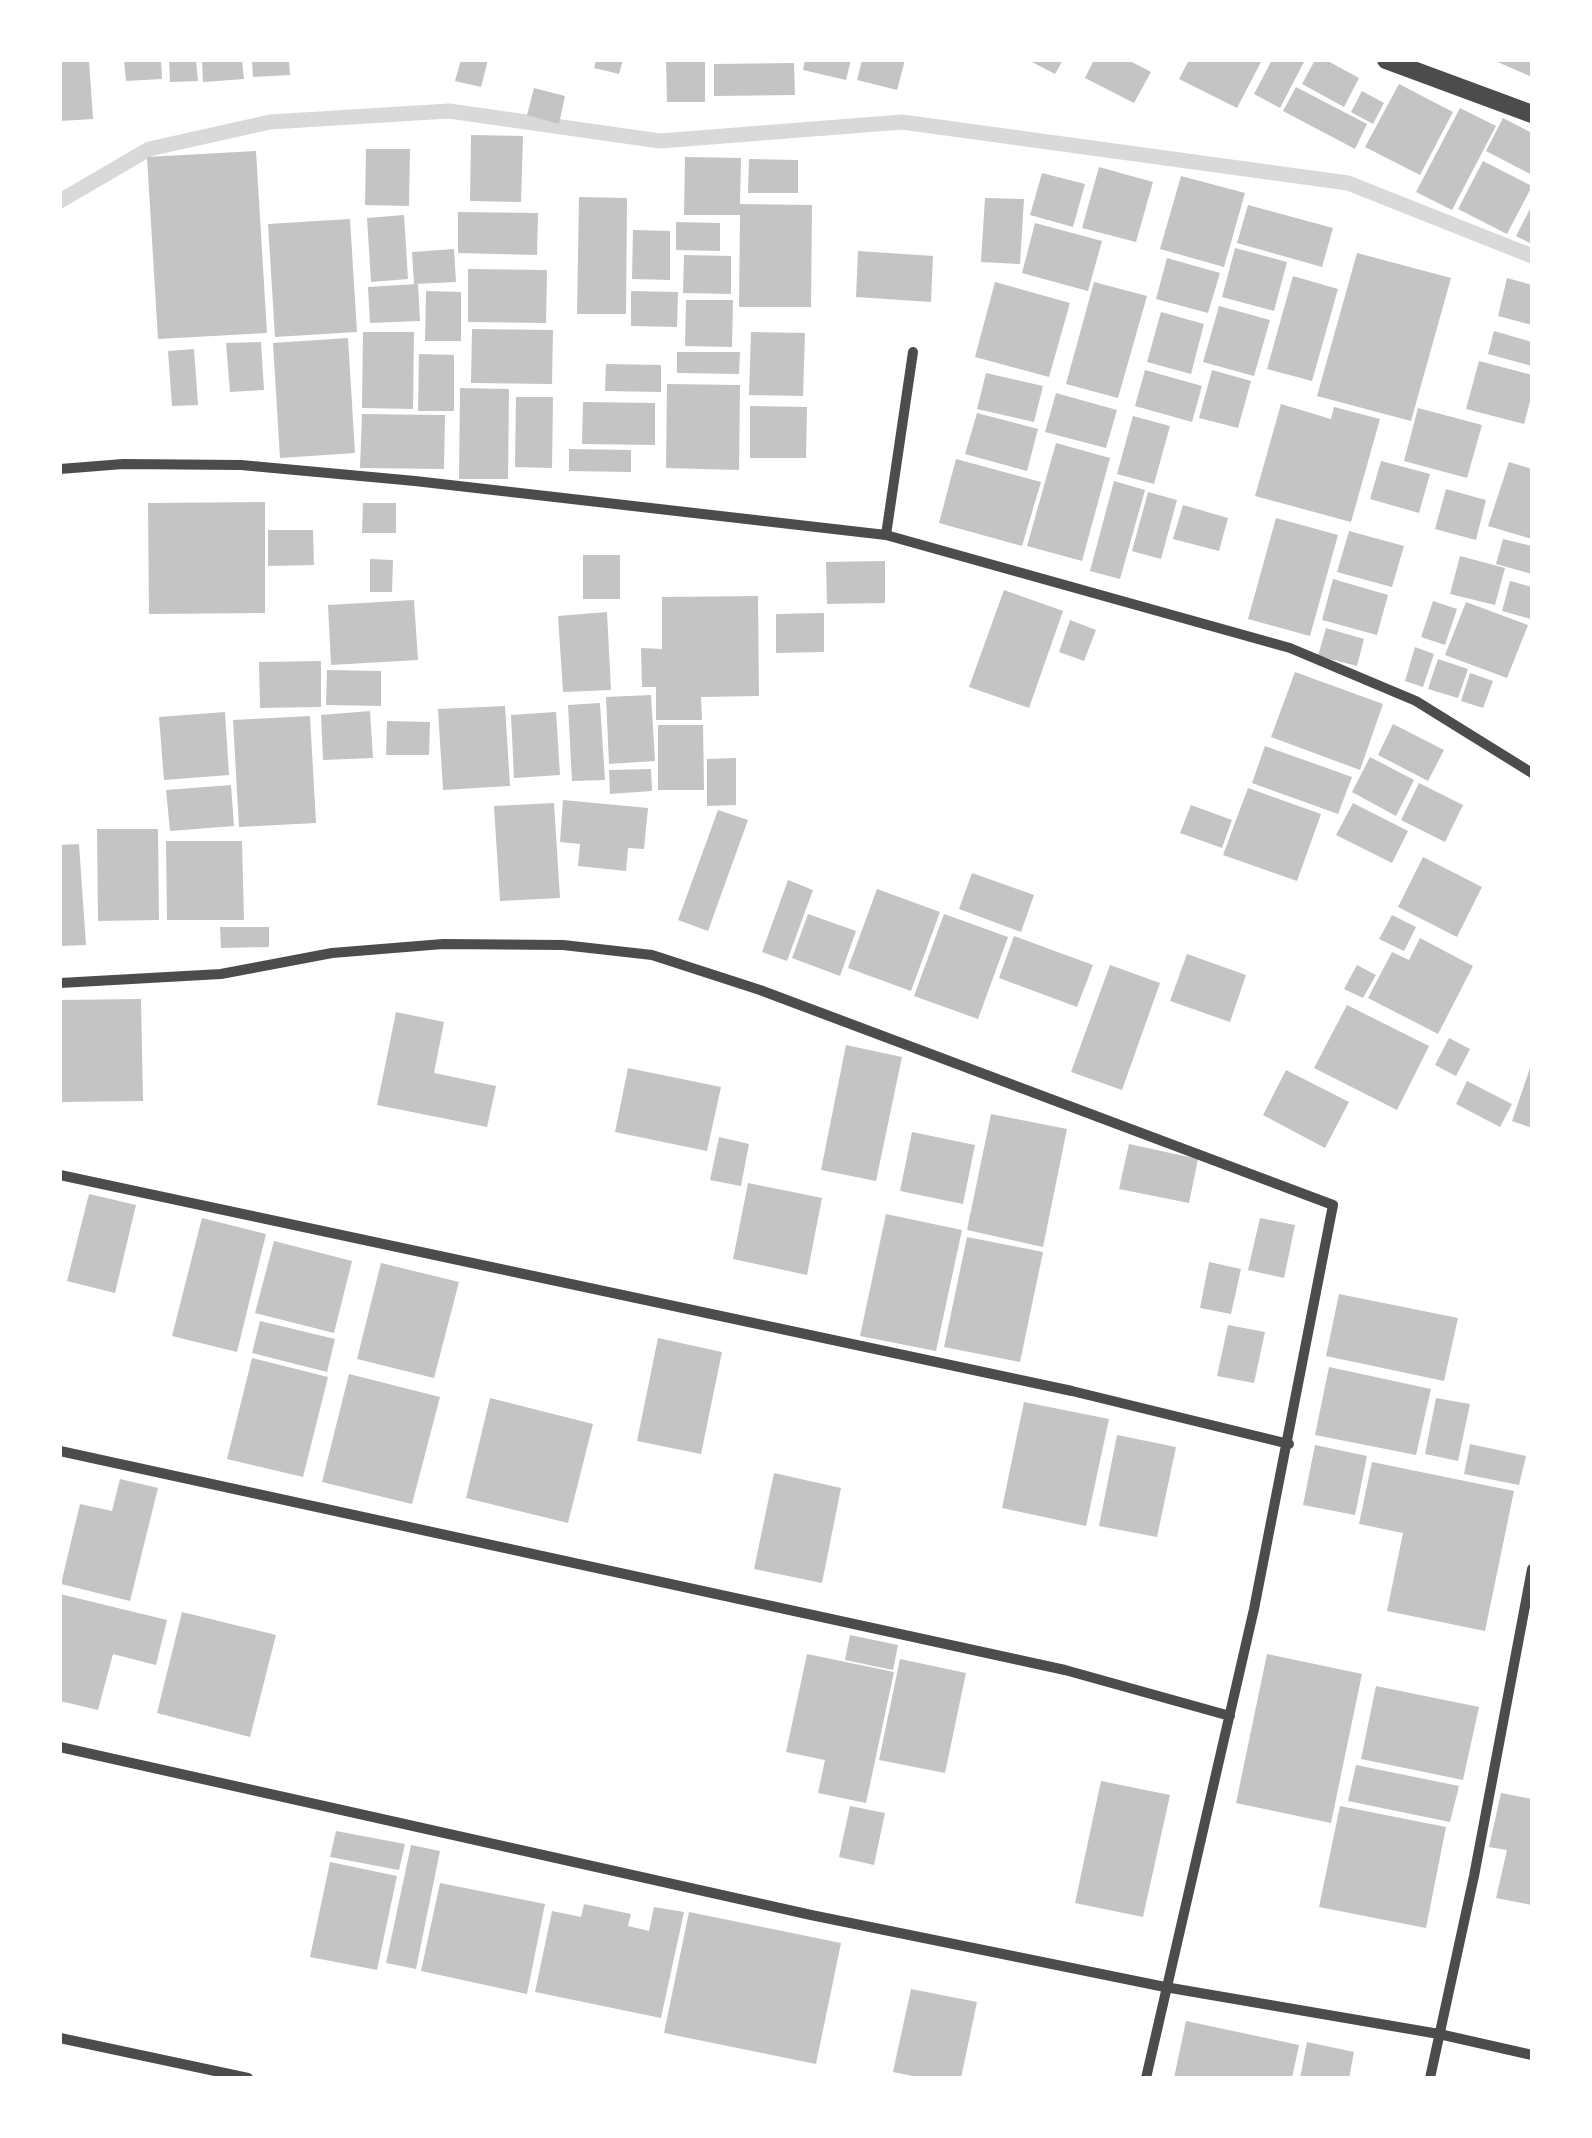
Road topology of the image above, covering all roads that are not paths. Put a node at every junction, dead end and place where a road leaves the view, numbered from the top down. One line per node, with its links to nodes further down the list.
1 (1386, 60): 2 (street)
2 (1532, 114)
3 (913, 352): 5 (street)
4 (60, 469): 5 (street)
5 (886, 535): 6 (street)
6 (1532, 773)
7 (60, 984): 9 (street)
8 (60, 1176): 9 (street)
9 (1288, 1444): 12 (street)
10 (60, 1451): 12 (street)
11 (1532, 1569): 15 (street)
12 (1230, 1716): 14 (street)
13 (60, 1747): 14 (street)
14 (1165, 1987): 15 (street); 19 (street)
15 (1439, 2034): 17 (street); 20 (street)
16 (60, 2038): 18 (street)
17 (1532, 2055)
18 (248, 2078)
19 (1146, 2078)
20 (1430, 2078)

